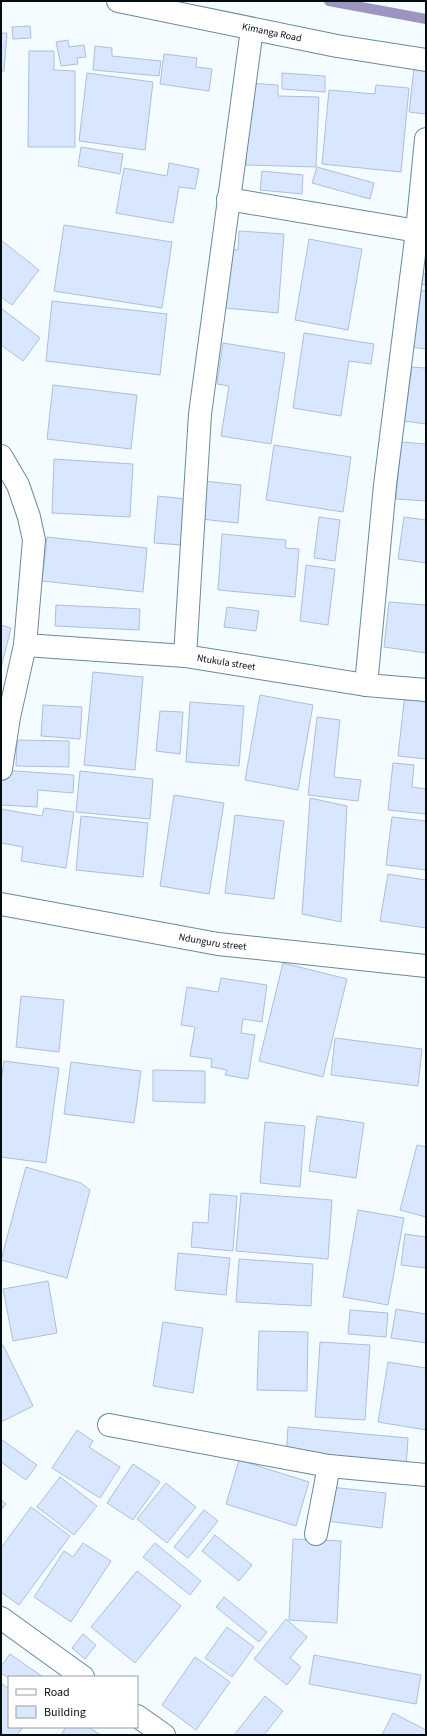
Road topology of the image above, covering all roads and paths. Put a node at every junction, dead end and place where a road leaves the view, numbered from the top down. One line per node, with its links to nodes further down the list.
1 (118, 1): 2 (street, Kimanga Road)
2 (252, 29): 3 (street, Kimanga Road); 5 (street)
3 (426, 60)
4 (426, 139): 6 (street)
5 (228, 199): 6 (street); 9 (street)
6 (417, 231): 10 (street)
7 (1, 456): 8 (street)
8 (25, 645): 9 (street, Ntukula street); 12 (street)
9 (185, 656): 10 (street, Ntukula street)
10 (366, 685): 11 (street, Ntukula street)
11 (426, 690)
12 (5, 717): 13 (street)
13 (1, 769)
14 (1, 904): 15 (street, Ndunguru street)
15 (426, 966)
16 (109, 1424): 17 (street)
17 (328, 1466): 18 (street); 19 (street)
18 (426, 1475)
19 (316, 1534)
20 (1, 1618): 21 (street)
21 (82, 1676)
22 (138, 1717): 23 (street)
23 (164, 1735)

